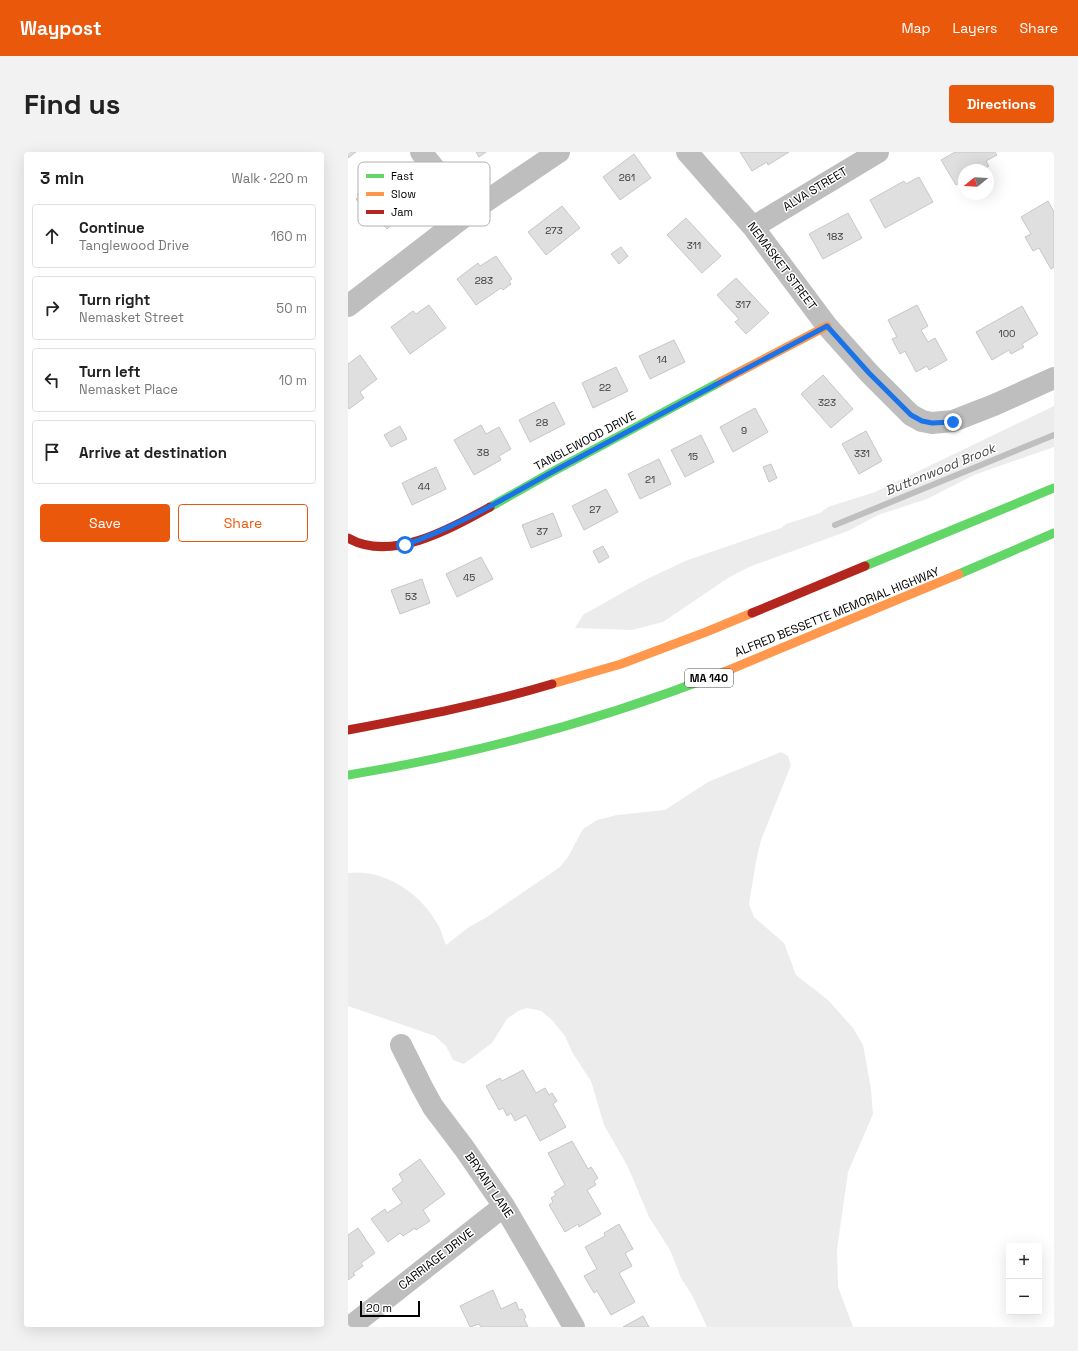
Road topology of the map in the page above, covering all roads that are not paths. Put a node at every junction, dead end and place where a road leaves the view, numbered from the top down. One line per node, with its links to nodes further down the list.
1 (421, 152): 5 (street)
2 (559, 152): 6 (street)
3 (687, 152): 8 (street, NEMASKET STREET)
4 (878, 152): 8 (street, ALVA STREET)
5 (429, 162)
6 (490, 199)
7 (452, 226): 9 (street)
8 (753, 226): 10 (street, NEMASKET STREET)
9 (348, 306)
10 (827, 326): 11 (street, NEMASKET STREET); 14 (main road, TANGLEWOOD DRIVE)
11 (1054, 378)
12 (1054, 488): 15 (main road)
13 (1054, 533): 16 (main road, ALFRED BESSETTE MEMORIAL HIGHWAY / MA 140)
14 (348, 538)
15 (348, 730)
16 (348, 775)
17 (401, 1045): 18 (street, BRYANT LANE)
18 (504, 1206): 19 (street, CARRIAGE DRIVE); 20 (street, BRYANT LANE)
19 (350, 1327)
20 (574, 1327)

